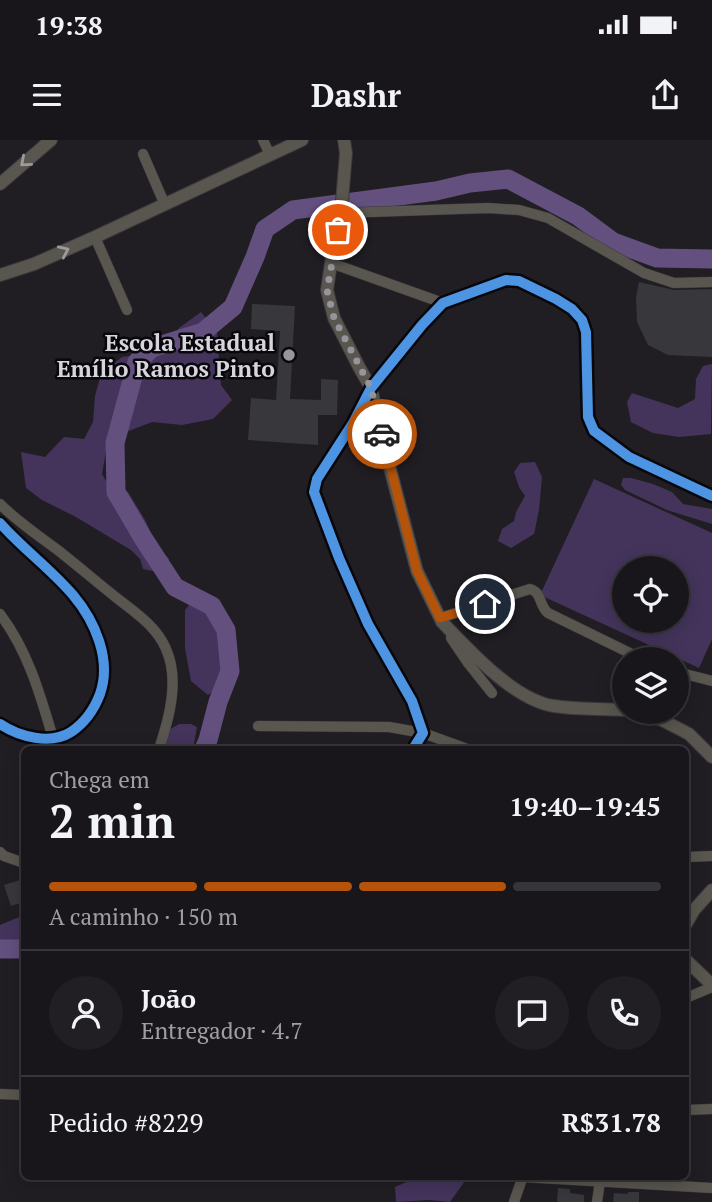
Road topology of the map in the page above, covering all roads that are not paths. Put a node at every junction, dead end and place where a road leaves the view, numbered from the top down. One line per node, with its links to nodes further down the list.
1 (51, 140): 7 (street, one-way to 7)
2 (262, 140): 6 (street)
3 (302, 140): 6 (street)
4 (344, 140): 9 (street)
5 (143, 154): 8 (street)
6 (270, 155): 8 (street)
7 (0, 184)
8 (164, 205): 10 (street)
9 (342, 209): 11 (street); 13 (street)
10 (95, 237): 12 (street, one-way to 10); 15 (street)
11 (331, 263): 14 (street); 16 (street)
12 (0, 275)
13 (712, 282)
14 (443, 303): 16 (street); 17 (street)
15 (127, 310)
16 (371, 388): 21 (street); 30 (street)
17 (712, 496)
18 (0, 504): 32 (street)
19 (0, 523): 31 (street)
20 (0, 614): 31 (street)
21 (441, 620): 22 (street); 25 (street); 26 (street)
22 (617, 647)
23 (689, 675): 24 (street)
24 (712, 681)
25 (492, 693)
26 (612, 709)
27 (0, 724): 31 (street)
28 (670, 724): 35 (street)
29 (258, 726): 30 (street)
30 (423, 733): 33 (street); 34 (street)
31 (54, 738)
32 (160, 746)
33 (414, 746)
34 (459, 746)
35 (712, 757)
36 (0, 852): 39 (street)
37 (712, 856): 38 (street)
38 (689, 857)
39 (21, 862)
40 (711, 893): 41 (street)
41 (690, 912)
42 (689, 963): 43 (street)
43 (712, 986): 44 (street)
44 (689, 997)
45 (0, 1094): 46 (street)
46 (21, 1095)
47 (712, 1109): 48 (street)
48 (689, 1110)
49 (521, 1180): 53 (street)
50 (580, 1180): 51 (street)
51 (600, 1181): 52 (street); 54 (street)
52 (712, 1188)
53 (514, 1202)
54 (597, 1202)

